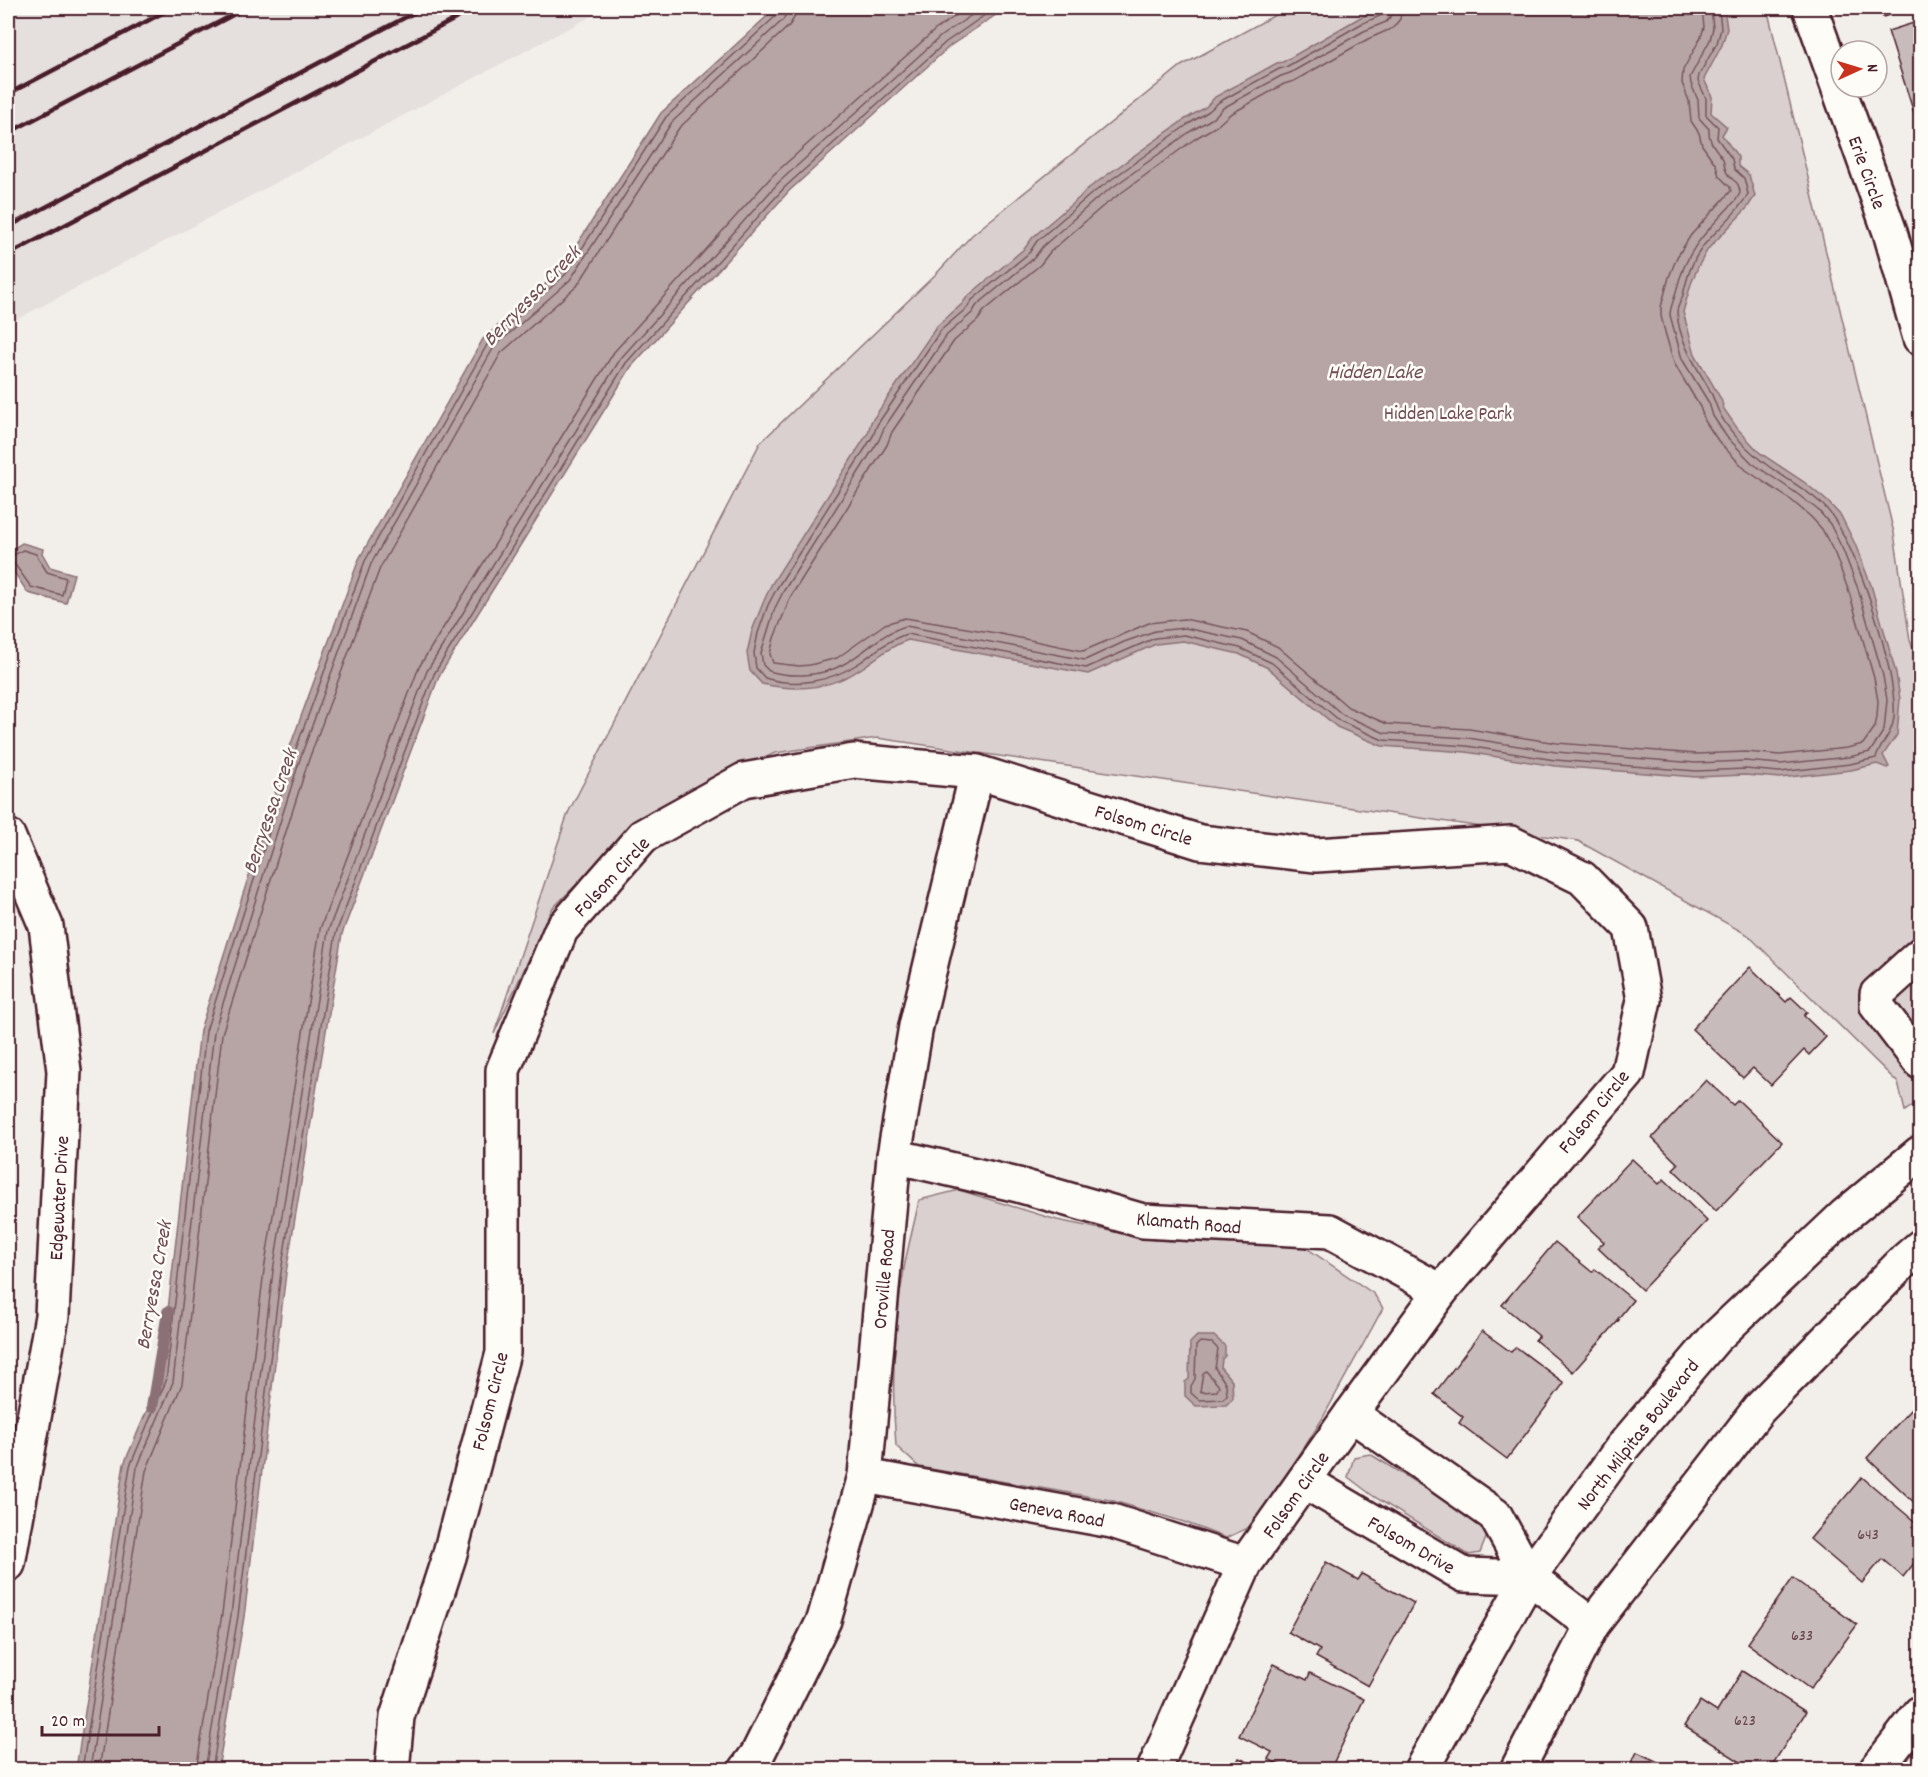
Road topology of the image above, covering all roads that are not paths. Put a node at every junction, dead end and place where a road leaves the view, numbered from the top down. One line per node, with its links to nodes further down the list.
1 (1810, 8): 2 (street, Erie Circle)
2 (1920, 338)
3 (977, 772): 8 (street, Oroville Road); 10 (street, Folsom Circle); 19 (street, Folsom Circle)
4 (8, 836): 14 (street, Edgewater Drive)
5 (1920, 955): 6 (street)
6 (1920, 1062)
7 (1920, 1153): 16 (street, North Milpitas Boulevard)
8 (894, 1156): 10 (street, Klamath Road); 12 (street, Oroville Road)
9 (1920, 1247): 17 (street)
10 (1441, 1291): 11 (street, Folsom Circle)
11 (1351, 1414): 13 (street, Folsom Circle); 16 (street)
12 (865, 1476): 15 (street, Geneva Road); 20 (street, Oroville Road)
13 (1304, 1481): 15 (street, Folsom Circle); 16 (street, Folsom Drive)
14 (8, 1564)
15 (1245, 1564): 21 (street, Folsom Circle)
16 (1529, 1577): 17 (street); 22 (street, North Milpitas Boulevard)
17 (1592, 1625): 23 (street)
18 (1920, 1713): 24 (street)
19 (392, 1770)
20 (746, 1770)
21 (1154, 1770)
22 (1421, 1770)
23 (1517, 1770)
24 (1876, 1770)

